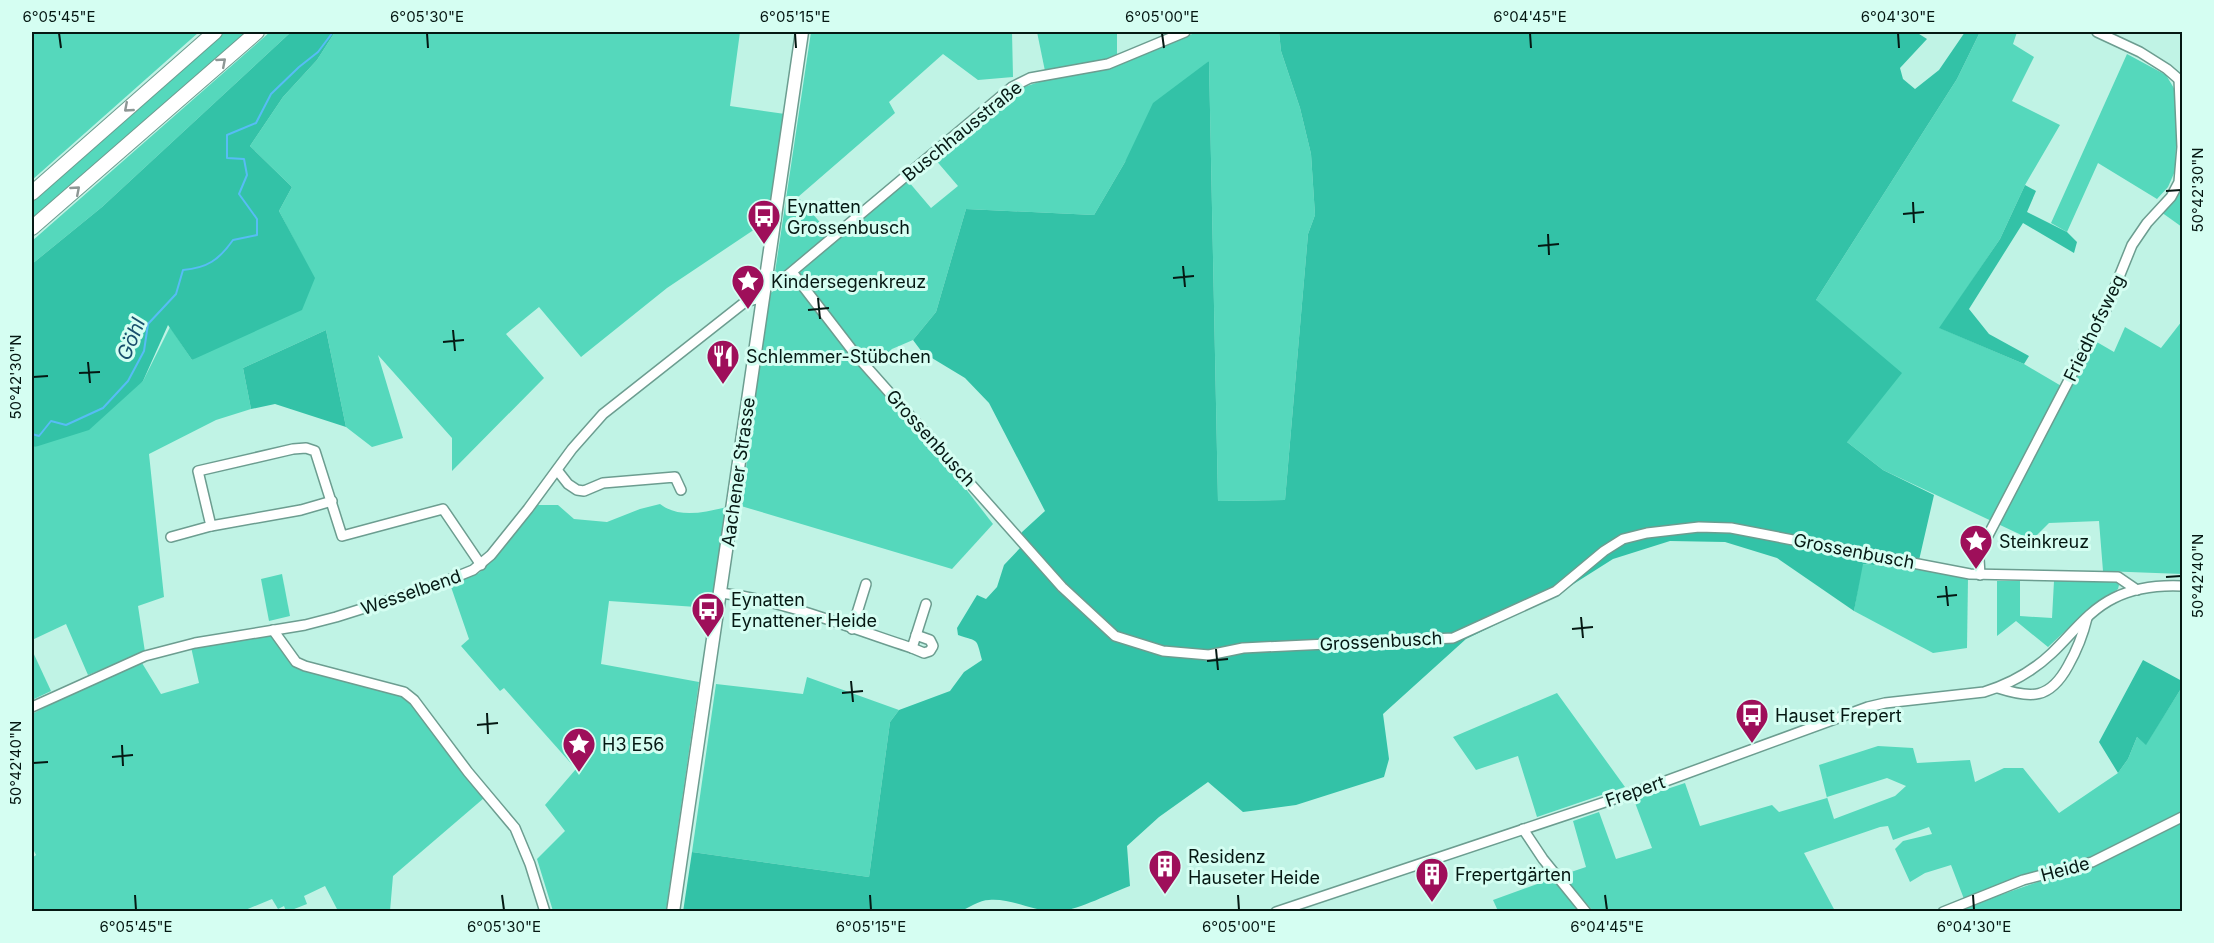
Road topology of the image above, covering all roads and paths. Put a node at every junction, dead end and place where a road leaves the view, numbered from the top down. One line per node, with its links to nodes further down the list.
1 (215, 32): 7 (highway, one-way to 7)
2 (257, 32): 8 (highway, one-way to 2)
3 (802, 32): 10 (main road, Aachener Strasse)
4 (1185, 32): 9 (street, Buschhausstraße)
5 (2097, 32): 6 (street)
6 (2181, 80): 18 (street, Friedhofsweg)
7 (32, 194)
8 (32, 228)
9 (792, 272): 10 (street, Buschhausstraße); 18 (street, Grossenbusch)
10 (766, 283): 11 (main road, Aachener Strasse)
11 (764, 297): 12 (street, Wesselbend); 22 (main road, Aachener Strasse)
12 (557, 470): 13 (street); 17 (street, Wesselbend)
13 (681, 490)
14 (332, 501): 15 (street); 15 (street); 17 (street)
15 (211, 526): 16 (street)
16 (171, 537)
17 (481, 565): 26 (street, Wesselbend)
18 (1980, 574): 21 (street, Grossenbusch)
19 (866, 584): 25 (street)
20 (2182, 586): 21 (street, Frepert)
21 (2137, 590): 24 (street, Frepert)
22 (721, 593): 25 (street); 34 (main road, Aachener Strasse)
23 (926, 604): 27 (street)
24 (2087, 617): 29 (street, Frepert); 29 (street, Frepert)
25 (852, 629): 28 (street)
26 (273, 630): 30 (street, Wesselbend); 33 (street)
27 (916, 636): 28 (street); 28 (street)
28 (912, 648)
29 (1998, 688): 32 (street, Frepert)
30 (32, 707)
31 (2182, 817): 37 (street, Heide)
32 (1523, 829): 35 (street, Frepert); 36 (street)
33 (545, 912)
34 (673, 912)
35 (1276, 912)
36 (1586, 912)
37 (1944, 912)

